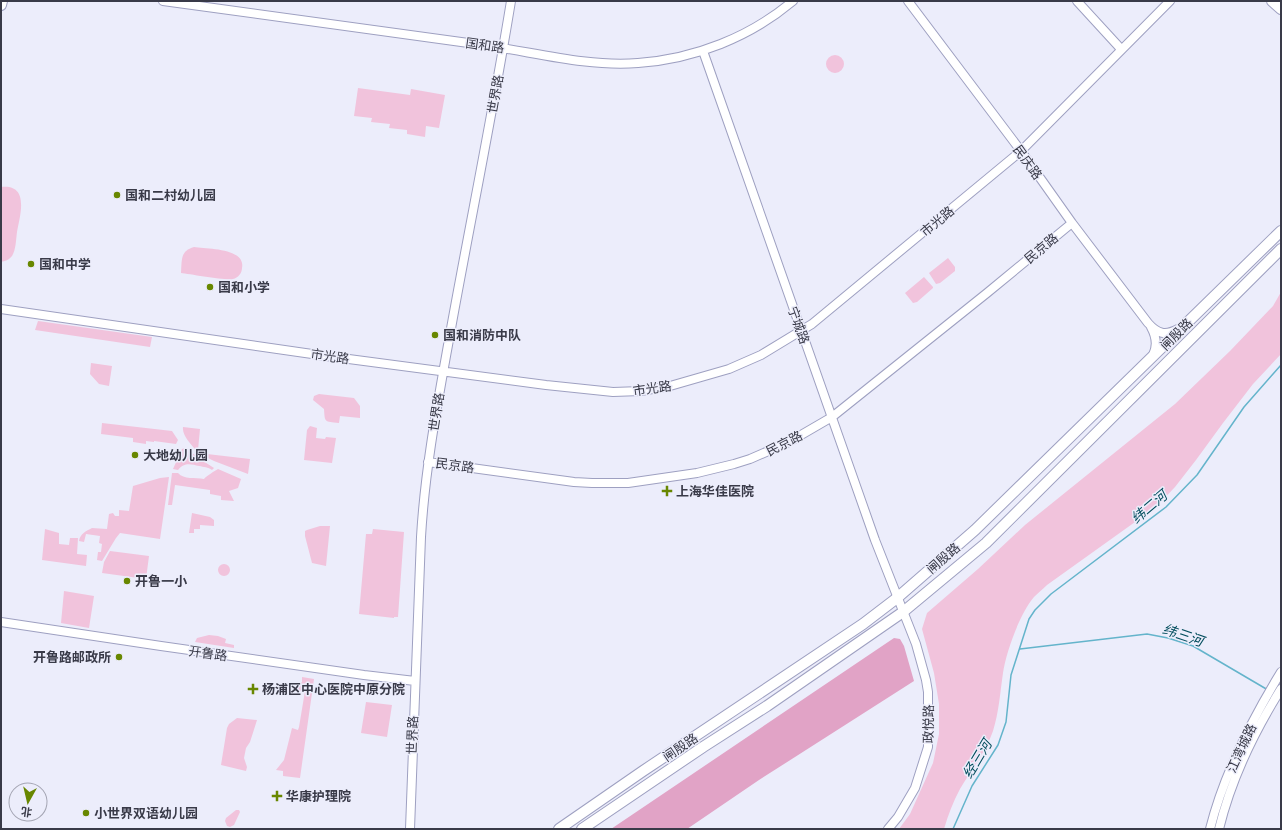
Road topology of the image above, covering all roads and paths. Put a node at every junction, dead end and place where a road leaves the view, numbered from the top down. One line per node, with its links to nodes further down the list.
1 (2, 1): 9 (main road)
2 (163, 1): 11 (street, 国和路)
3 (511, 1): 11 (street, 世界路)
4 (793, 1): 13 (street, 国和路)
5 (908, 1): 14 (street, 民庆路)
6 (1077, 1): 12 (street)
7 (1170, 1): 12 (street, 市光路)
8 (1272, 1): 10 (main road)
9 (1, 5)
10 (1281, 9)
11 (503, 48): 13 (street, 国和路); 23 (street, 世界路)
12 (1121, 49): 14 (street, 市光路)
13 (703, 51): 21 (street, 宁城路)
14 (1021, 151): 15 (street, 民庆路); 21 (street, 市光路)
15 (1072, 223): 20 (street, 民庆路); 24 (street, 民京路)
16 (1281, 231): 19 (main road, 闸殷路)
17 (1281, 249): 27 (main road, 闸殷路)
18 (1, 309): 23 (street, 市光路)
19 (1189, 321): 20 (street, 民庆路); 22 (main road, 闸殷路)
20 (1148, 322): 22 (street, 民庆路)
21 (801, 331): 23 (street, 市光路); 24 (street, 宁城路)
22 (1149, 360): 26 (main road, 闸殷路)
23 (443, 372): 25 (street, 世界路)
24 (832, 416): 25 (street, 民京路); 28 (street, 宁城路)
25 (428, 462): 34 (street, 世界路)
26 (937, 563): 27 (main road); 28 (main road, 闸殷路)
27 (947, 576): 29 (main road, 闸殷路)
28 (897, 598): 29 (street, 政悦路); 31 (main road, 闸殷路)
29 (903, 612): 32 (main road, 闸殷路); 39 (street, 政悦路)
30 (1, 622): 34 (street, 开鲁路)
31 (855, 629): 32 (main road); 37 (main road, 闸殷路)
32 (868, 637): 38 (main road, 闸殷路)
33 (1281, 672): 40 (street, 江湾城路)
34 (415, 681): 36 (street, 世界路)
35 (1281, 690): 41 (street, 江湾城路)
36 (410, 829)
37 (559, 829)
38 (582, 829)
39 (888, 829)
40 (1210, 829)
41 (1219, 829)

